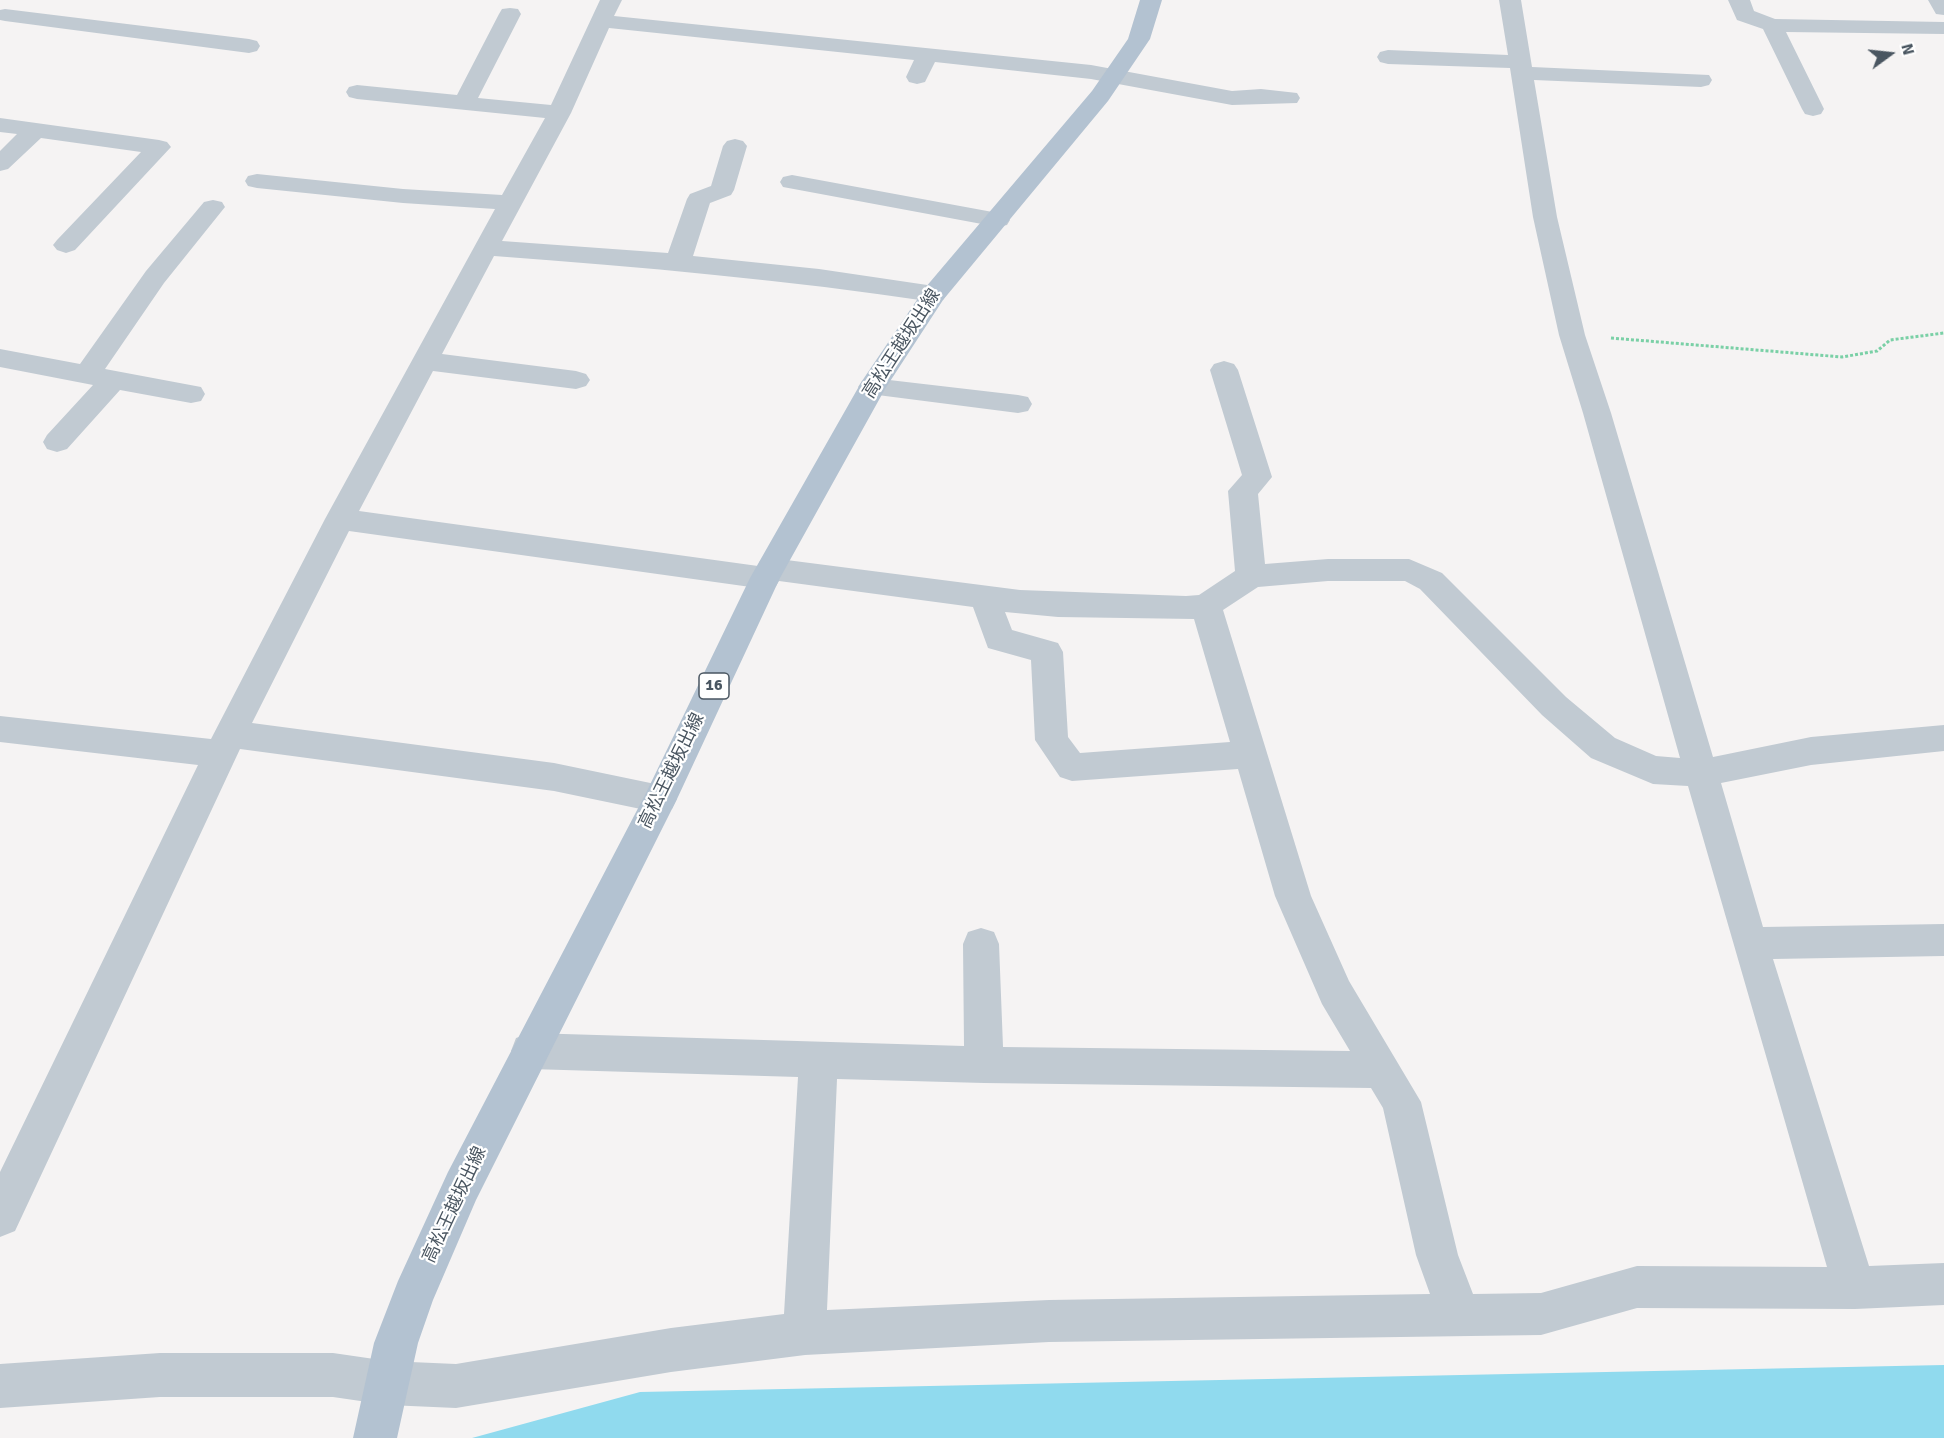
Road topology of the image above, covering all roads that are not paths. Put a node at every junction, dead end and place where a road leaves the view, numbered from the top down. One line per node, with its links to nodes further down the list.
1 (1151, 0): 15 (main road, 高松王越坂出線 / 16)
2 (1510, 0): 14 (street)
3 (1739, 0): 9 (street)
4 (1939, 0): 5 (street)
5 (1944, 9)
6 (606, 10): 12 (street); 22 (street)
7 (7, 11): 11 (street)
8 (510, 14): 20 (street)
9 (1772, 25): 10 (street); 21 (street)
10 (1940, 34)
11 (249, 46)
12 (928, 55): 15 (street); 16 (street)
13 (1388, 57): 14 (street)
14 (1522, 68): 17 (street); 56 (street)
15 (1112, 76): 19 (street); 33 (main road, 高松王越坂出線 / 16)
16 (917, 77)
17 (1701, 80)
18 (357, 92): 20 (street)
19 (1289, 98)
20 (464, 103): 22 (street)
21 (1813, 109)
22 (559, 113): 31 (street)
23 (0, 125): 24 (street)
24 (35, 130): 27 (street); 34 (street)
25 (735, 146): 36 (street)
26 (303, 163): 30 (street)
27 (0, 164)
28 (257, 181): 30 (street)
29 (792, 182): 33 (street)
30 (290, 184): 31 (street)
31 (508, 203): 35 (street)
32 (213, 207): 41 (street)
33 (998, 220): 37 (main road, 高松王越坂出線 / 16)
34 (66, 245)
35 (487, 248): 36 (street); 39 (street)
36 (678, 262): 37 (street)
37 (934, 294): 43 (main road, 高松王越坂出線 / 16)
38 (0, 358): 41 (street)
39 (425, 361): 42 (street); 47 (street)
40 (1224, 370): 49 (street)
41 (100, 378): 44 (street); 46 (street)
42 (576, 380)
43 (873, 387): 45 (street); 48 (main road, 高松王越坂出線 / 16)
44 (191, 394)
45 (1018, 404)
46 (57, 442)
47 (340, 519): 48 (street); 54 (street)
48 (768, 573): 50 (street); 57 (main road, 高松王越坂出線 / 16)
49 (1251, 576): 51 (street); 56 (street)
50 (985, 598): 51 (street); 55 (street)
51 (1206, 606): 55 (street)
52 (0, 729): 54 (street)
53 (1944, 738): 56 (street)
54 (226, 744): 57 (street); 65 (street)
55 (1250, 754): 64 (street)
56 (1700, 773): 59 (street)
57 (660, 799): 61 (main road, 高松王越坂出線 / 16)
58 (1944, 940): 59 (street)
59 (1750, 943): 67 (street)
60 (981, 944): 63 (street)
61 (530, 1051): 62 (street); 70 (main road, 高松王越坂出線 / 16)
62 (818, 1059): 63 (street); 69 (street)
63 (984, 1065): 64 (street)
64 (1382, 1070): 68 (street)
65 (0, 1216)
66 (1944, 1284): 67 (street)
67 (1855, 1288): 68 (street)
68 (1459, 1314): 69 (street)
69 (805, 1333): 70 (street)
70 (388, 1383): 71 (street); 72 (main road, 高松王越坂出線 / 16)
71 (0, 1386)
72 (376, 1433)

